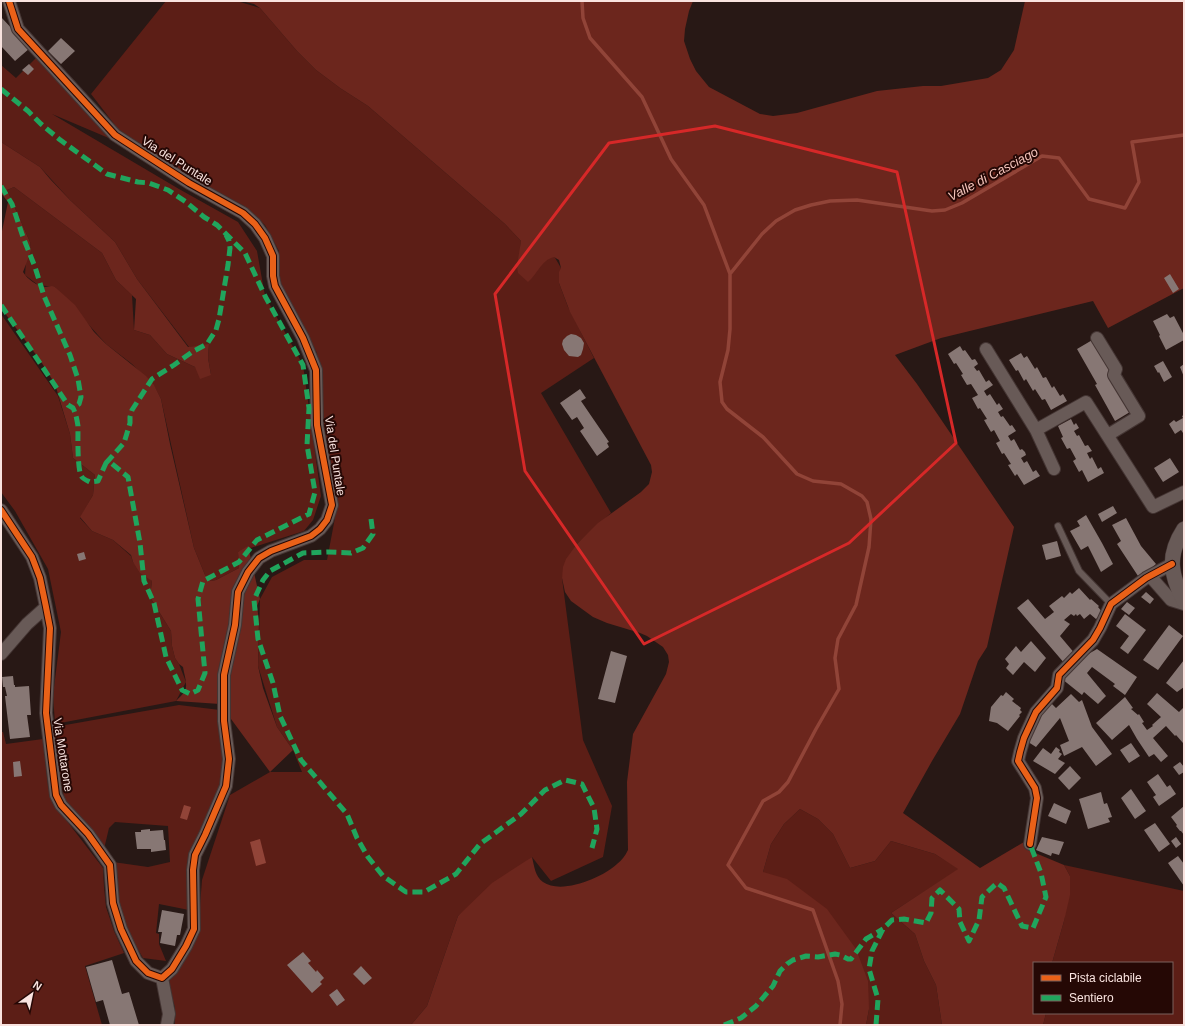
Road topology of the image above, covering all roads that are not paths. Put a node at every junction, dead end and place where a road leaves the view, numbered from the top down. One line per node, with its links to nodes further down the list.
1 (9, 1): 20 (street, Via del Puntale)
2 (1097, 338): 5 (street)
3 (986, 349): 4 (street)
4 (1036, 430): 5 (street); 6 (street)
5 (1108, 435): 7 (street)
6 (1054, 469)
7 (1184, 492)
8 (1, 510): 9 (street, Via Mottarone)
9 (5, 524): 17 (street, Via Mottarone)
10 (1058, 526): 15 (lane)
11 (1184, 529): 12 (street)
12 (1172, 564): 13 (street); 14 (street)
13 (1150, 576): 14 (street); 15 (street)
14 (1173, 603): 16 (street)
15 (1111, 604): 19 (street)
16 (1184, 604)
17 (46, 607): 18 (street); 20 (street, Via Mottarone)
18 (2, 651)
19 (1030, 844)
20 (162, 978): 21 (street)
21 (167, 1025)

